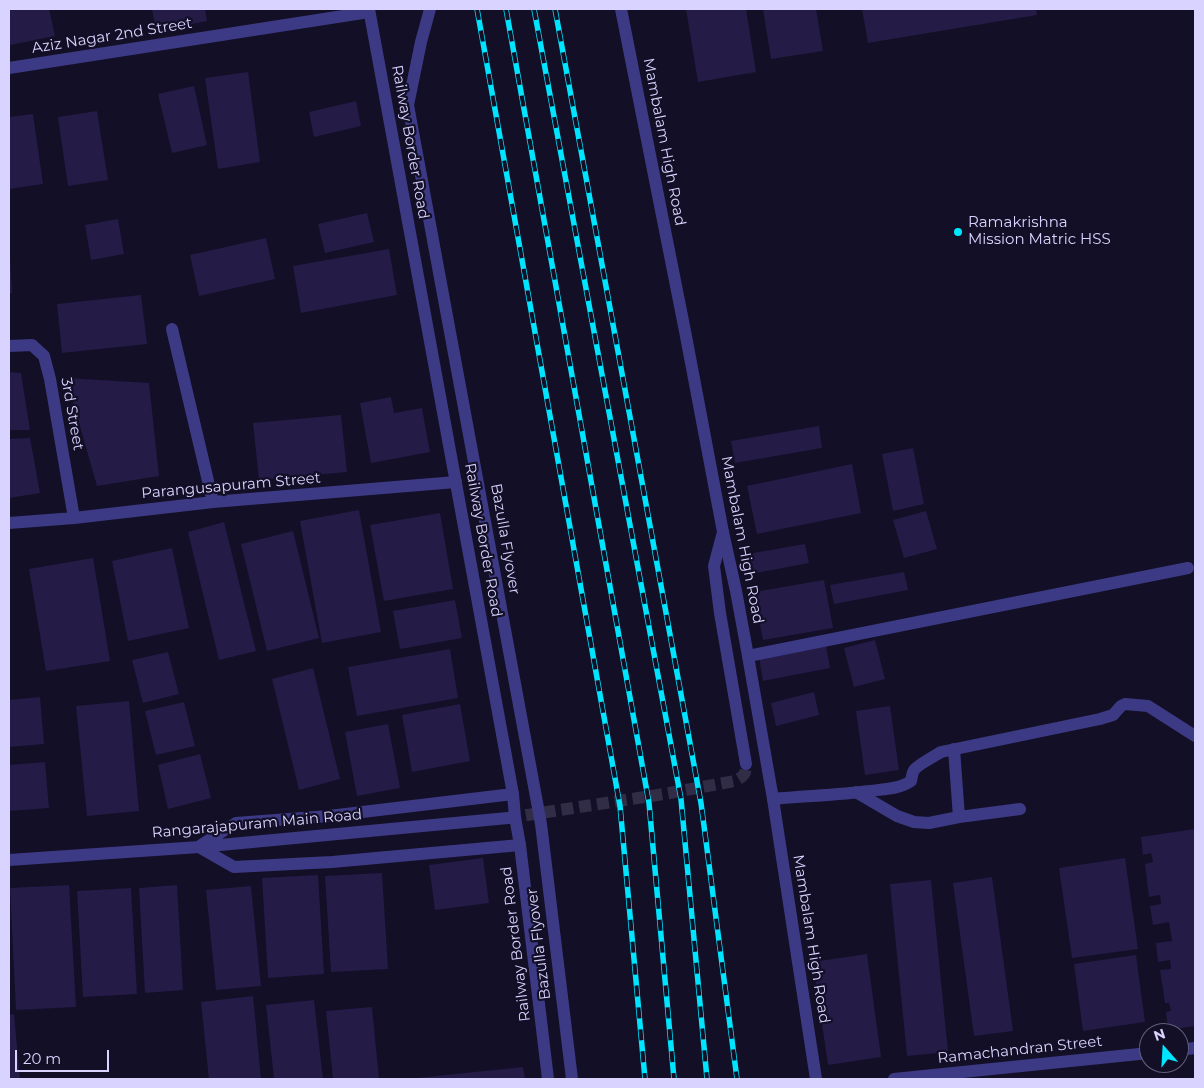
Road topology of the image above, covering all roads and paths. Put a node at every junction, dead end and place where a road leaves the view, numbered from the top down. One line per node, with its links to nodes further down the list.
1 (430, 9): 28 (street, Bazulla Flyover, bridge)
2 (621, 9): 11 (street, Mambalam High Road)
3 (369, 10): 4 (street, Aziz Nagar 2nd Street); 7 (street, Railway Border Road)
4 (9, 68)
5 (172, 328): 8 (street)
6 (9, 346): 9 (street, 3rd Street)
7 (456, 482): 8 (street, Parangusapuram Street); 18 (street, Railway Border Road)
8 (213, 502): 9 (street, Parangusapuram Street)
9 (74, 518): 10 (street, Parangusapuram Street)
10 (9, 523)
11 (723, 532): 13 (street, Mambalam High Road); 16 (street)
12 (1188, 568): 13 (street)
13 (748, 656): 19 (street, Mambalam High Road)
14 (1195, 736): 15 (street)
15 (954, 749): 17 (street); 21 (street)
16 (746, 764)
17 (856, 792): 19 (street); 21 (street)
18 (513, 794): 23 (street, Railway Border Road); 24 (street)
19 (773, 798): 29 (street, Mambalam High Road)
20 (1020, 809): 21 (street)
21 (959, 817)
22 (508, 818): 24 (street, Rangarajapuram Main Road)
23 (520, 845): 24 (street); 27 (street, Railway Border Road)
24 (199, 846): 25 (street, Rangarajapuram Main Road)
25 (9, 860)
26 (1139, 1054): 30 (street, Ramachandran Street)
27 (548, 1079)
28 (572, 1079)
29 (816, 1079)
30 (894, 1079)

